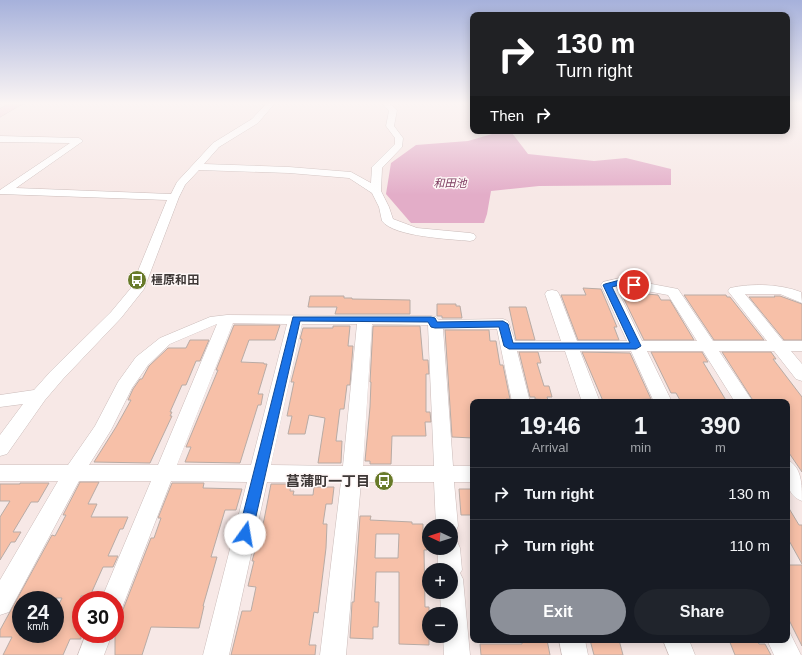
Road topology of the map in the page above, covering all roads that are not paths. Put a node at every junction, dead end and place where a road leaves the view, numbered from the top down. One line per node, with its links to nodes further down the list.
1 (235, 134): 4 (street)
2 (396, 134): 5 (street)
3 (0, 139): 6 (street)
4 (196, 167): 5 (street); 7 (street)
5 (376, 191): 8 (street)
6 (3, 192): 7 (street)
7 (174, 196): 22 (street)
8 (470, 237)
9 (552, 294): 16 (street)
10 (802, 298): 19 (street)
11 (227, 319): 12 (street); 30 (street); 31 (street)
12 (296, 319): 13 (street); 32 (street)
13 (365, 319): 14 (street); 33 (street)
14 (435, 325): 15 (street); 34 (street)
15 (509, 346): 16 (street); 23 (street)
16 (571, 346): 17 (street); 24 (street)
17 (636, 346): 18 (street); 18 (street); 25 (street)
18 (708, 346): 19 (street); 26 (street)
19 (778, 346): 20 (street); 21 (street)
20 (802, 346)
21 (802, 376)
22 (39, 396): 27 (street); 28 (street)
23 (520, 399)
24 (590, 399)
25 (662, 399)
26 (742, 399)
27 (0, 401)
28 (0, 449)
29 (0, 473): 31 (street)
30 (165, 473): 31 (street); 32 (street); 37 (street)
31 (73, 474): 39 (street)
32 (259, 474): 33 (street); 45 (street)
33 (352, 474): 34 (street); 46 (street)
34 (443, 474): 35 (street); 36 (street)
35 (470, 474)
36 (446, 519)
37 (117, 591)
38 (453, 599): 47 (street)
39 (0, 603)
40 (96, 643): 44 (street)
41 (573, 643): 48 (street)
42 (677, 643): 49 (street)
43 (782, 643): 50 (street)
44 (91, 655)
45 (216, 655)
46 (333, 655)
47 (457, 655)
48 (575, 655)
49 (682, 655)
50 (788, 655)

